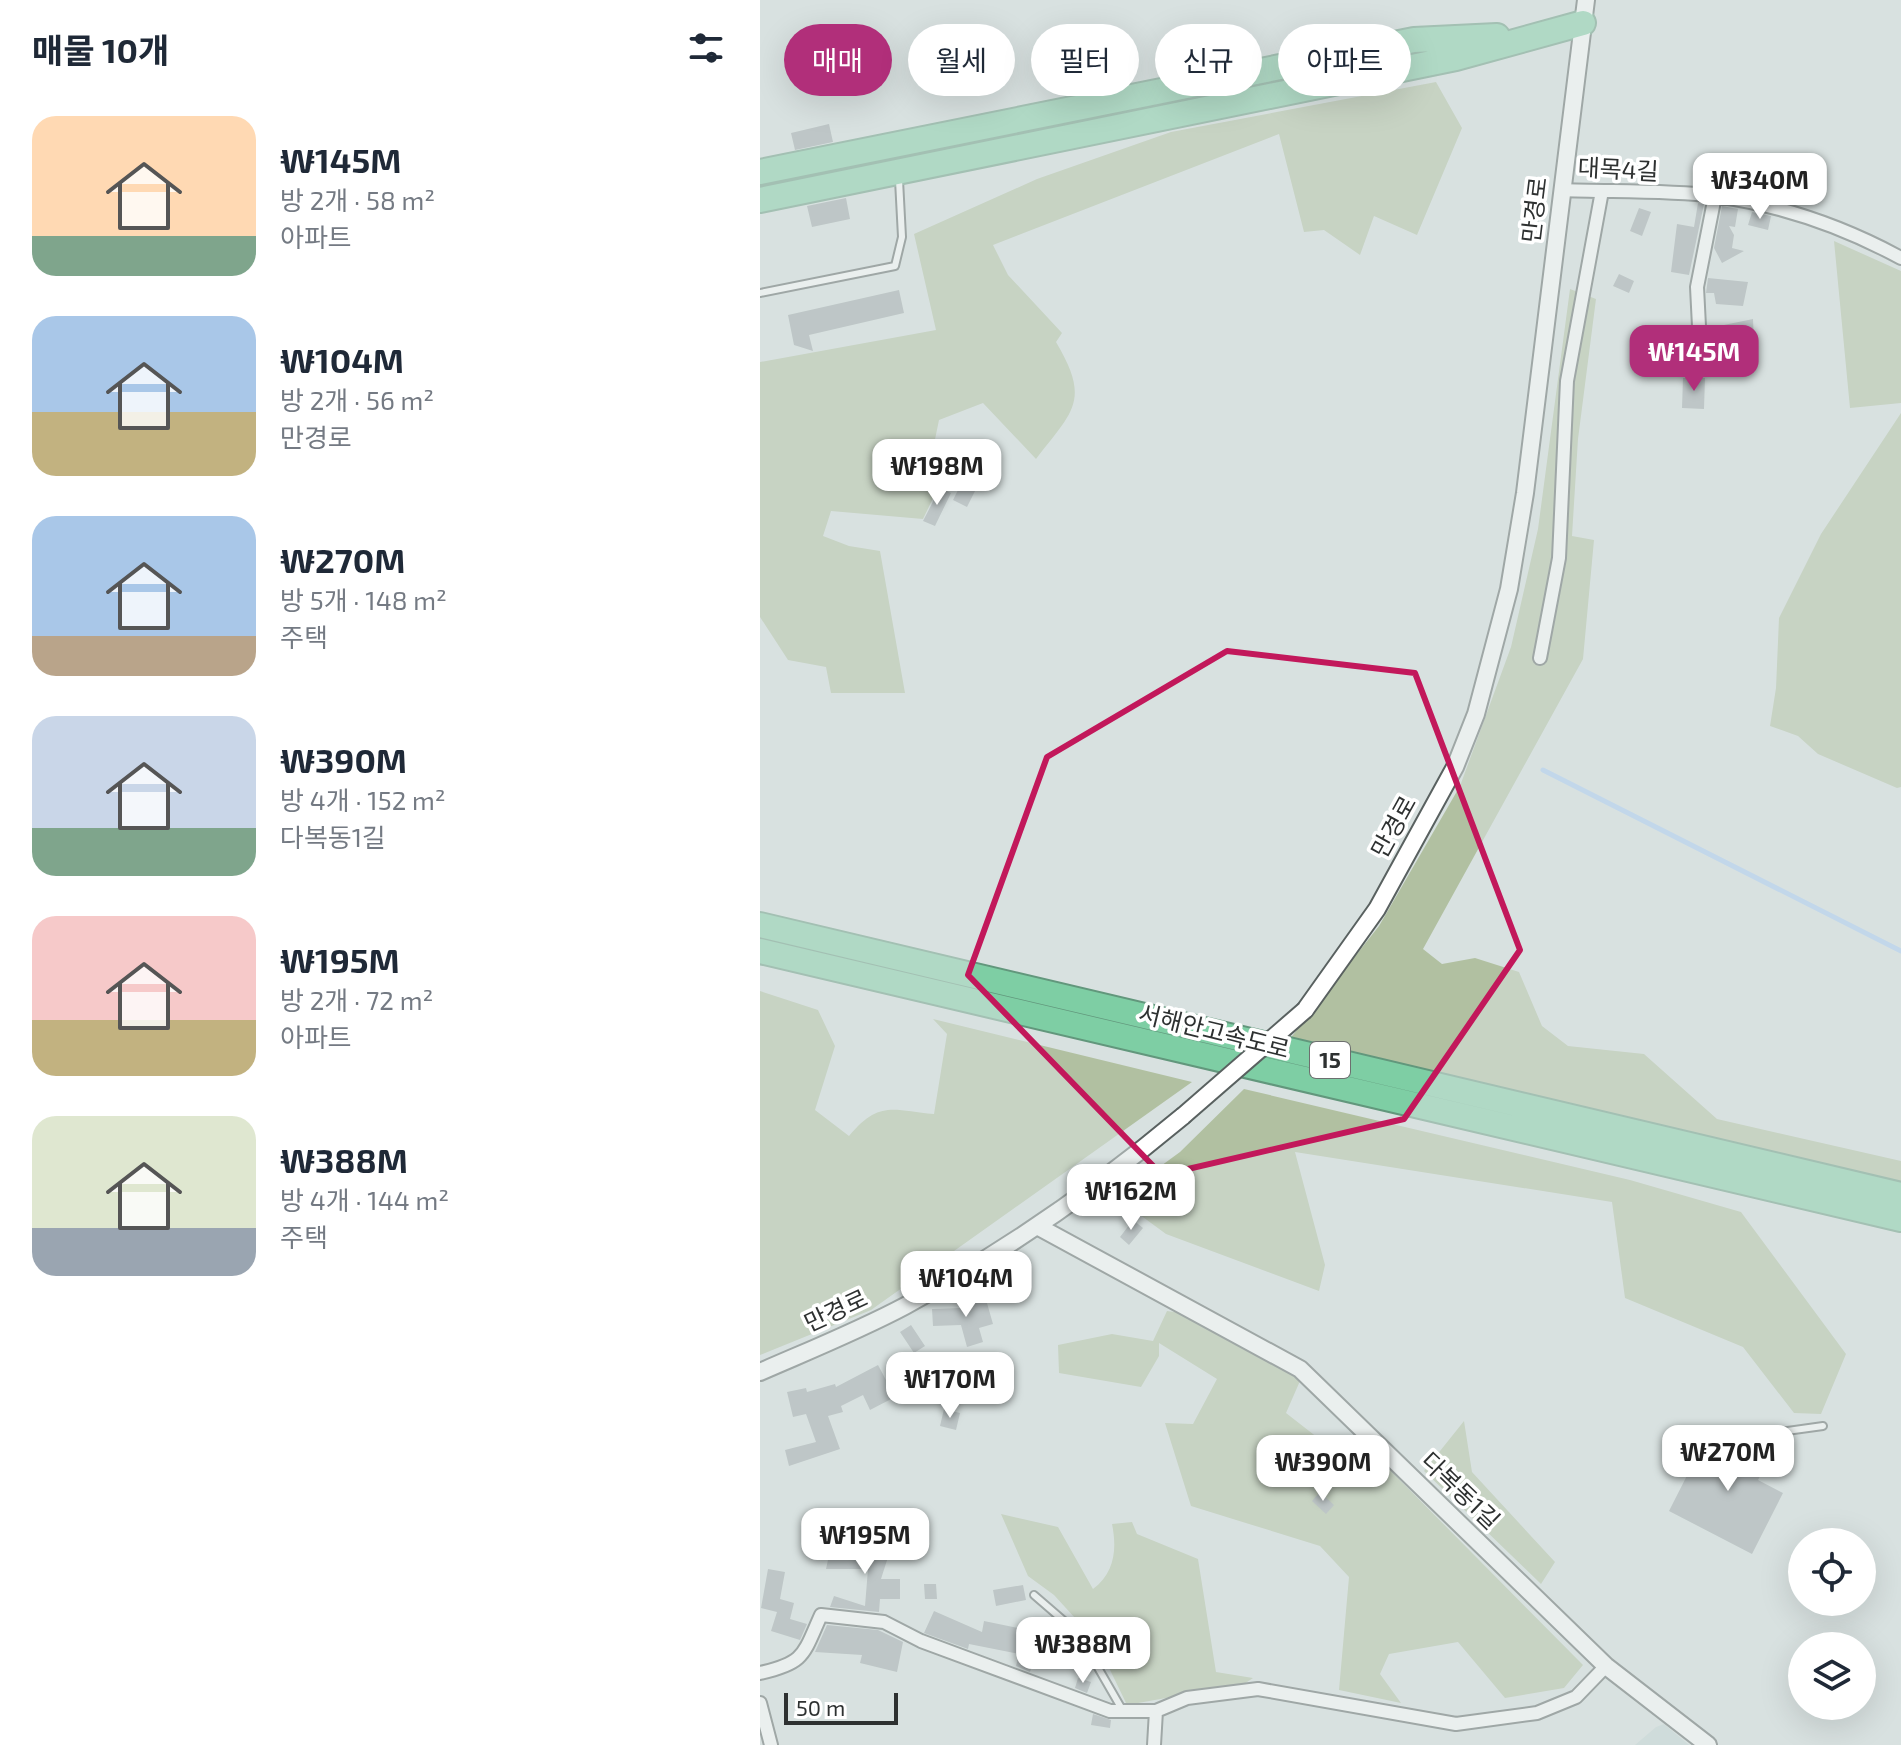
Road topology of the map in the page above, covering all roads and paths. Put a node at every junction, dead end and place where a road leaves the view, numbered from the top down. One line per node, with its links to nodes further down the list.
1 (1585, 12): 2 (highway); 5 (street, 만경로)
2 (1540, 34): 3 (highway); 4 (highway)
3 (760, 172)
4 (898, 172): 8 (highway); 10 (lane)
5 (1561, 190): 6 (street, 대목4길); 17 (street, 만경로, bridge)
6 (1602, 191): 7 (street, 대목4길); 12 (street)
7 (1715, 196): 9 (street, 대목4길); 11 (street)
8 (760, 200)
9 (1901, 258)
10 (760, 293)
11 (1701, 366)
12 (1540, 658)
13 (760, 925): 15 (highway, 서해안고속도로 / 15)
14 (760, 951): 16 (highway, 서해안고속도로 / 15)
15 (1901, 1195)
16 (1901, 1219)
17 (1037, 1226): 18 (street, 만경로); 22 (street, 다복동1길)
18 (760, 1372)
19 (1823, 1426): 20 (lane)
20 (1736, 1438)
21 (1034, 1595): 25 (lane)
22 (1606, 1666): 26 (street); 29 (street, 다복동1길)
23 (760, 1673): 25 (street)
24 (760, 1703): 27 (street)
25 (1123, 1711): 26 (street)
26 (1156, 1711): 28 (street)
27 (771, 1745)
28 (1154, 1745)
29 (1708, 1745)

